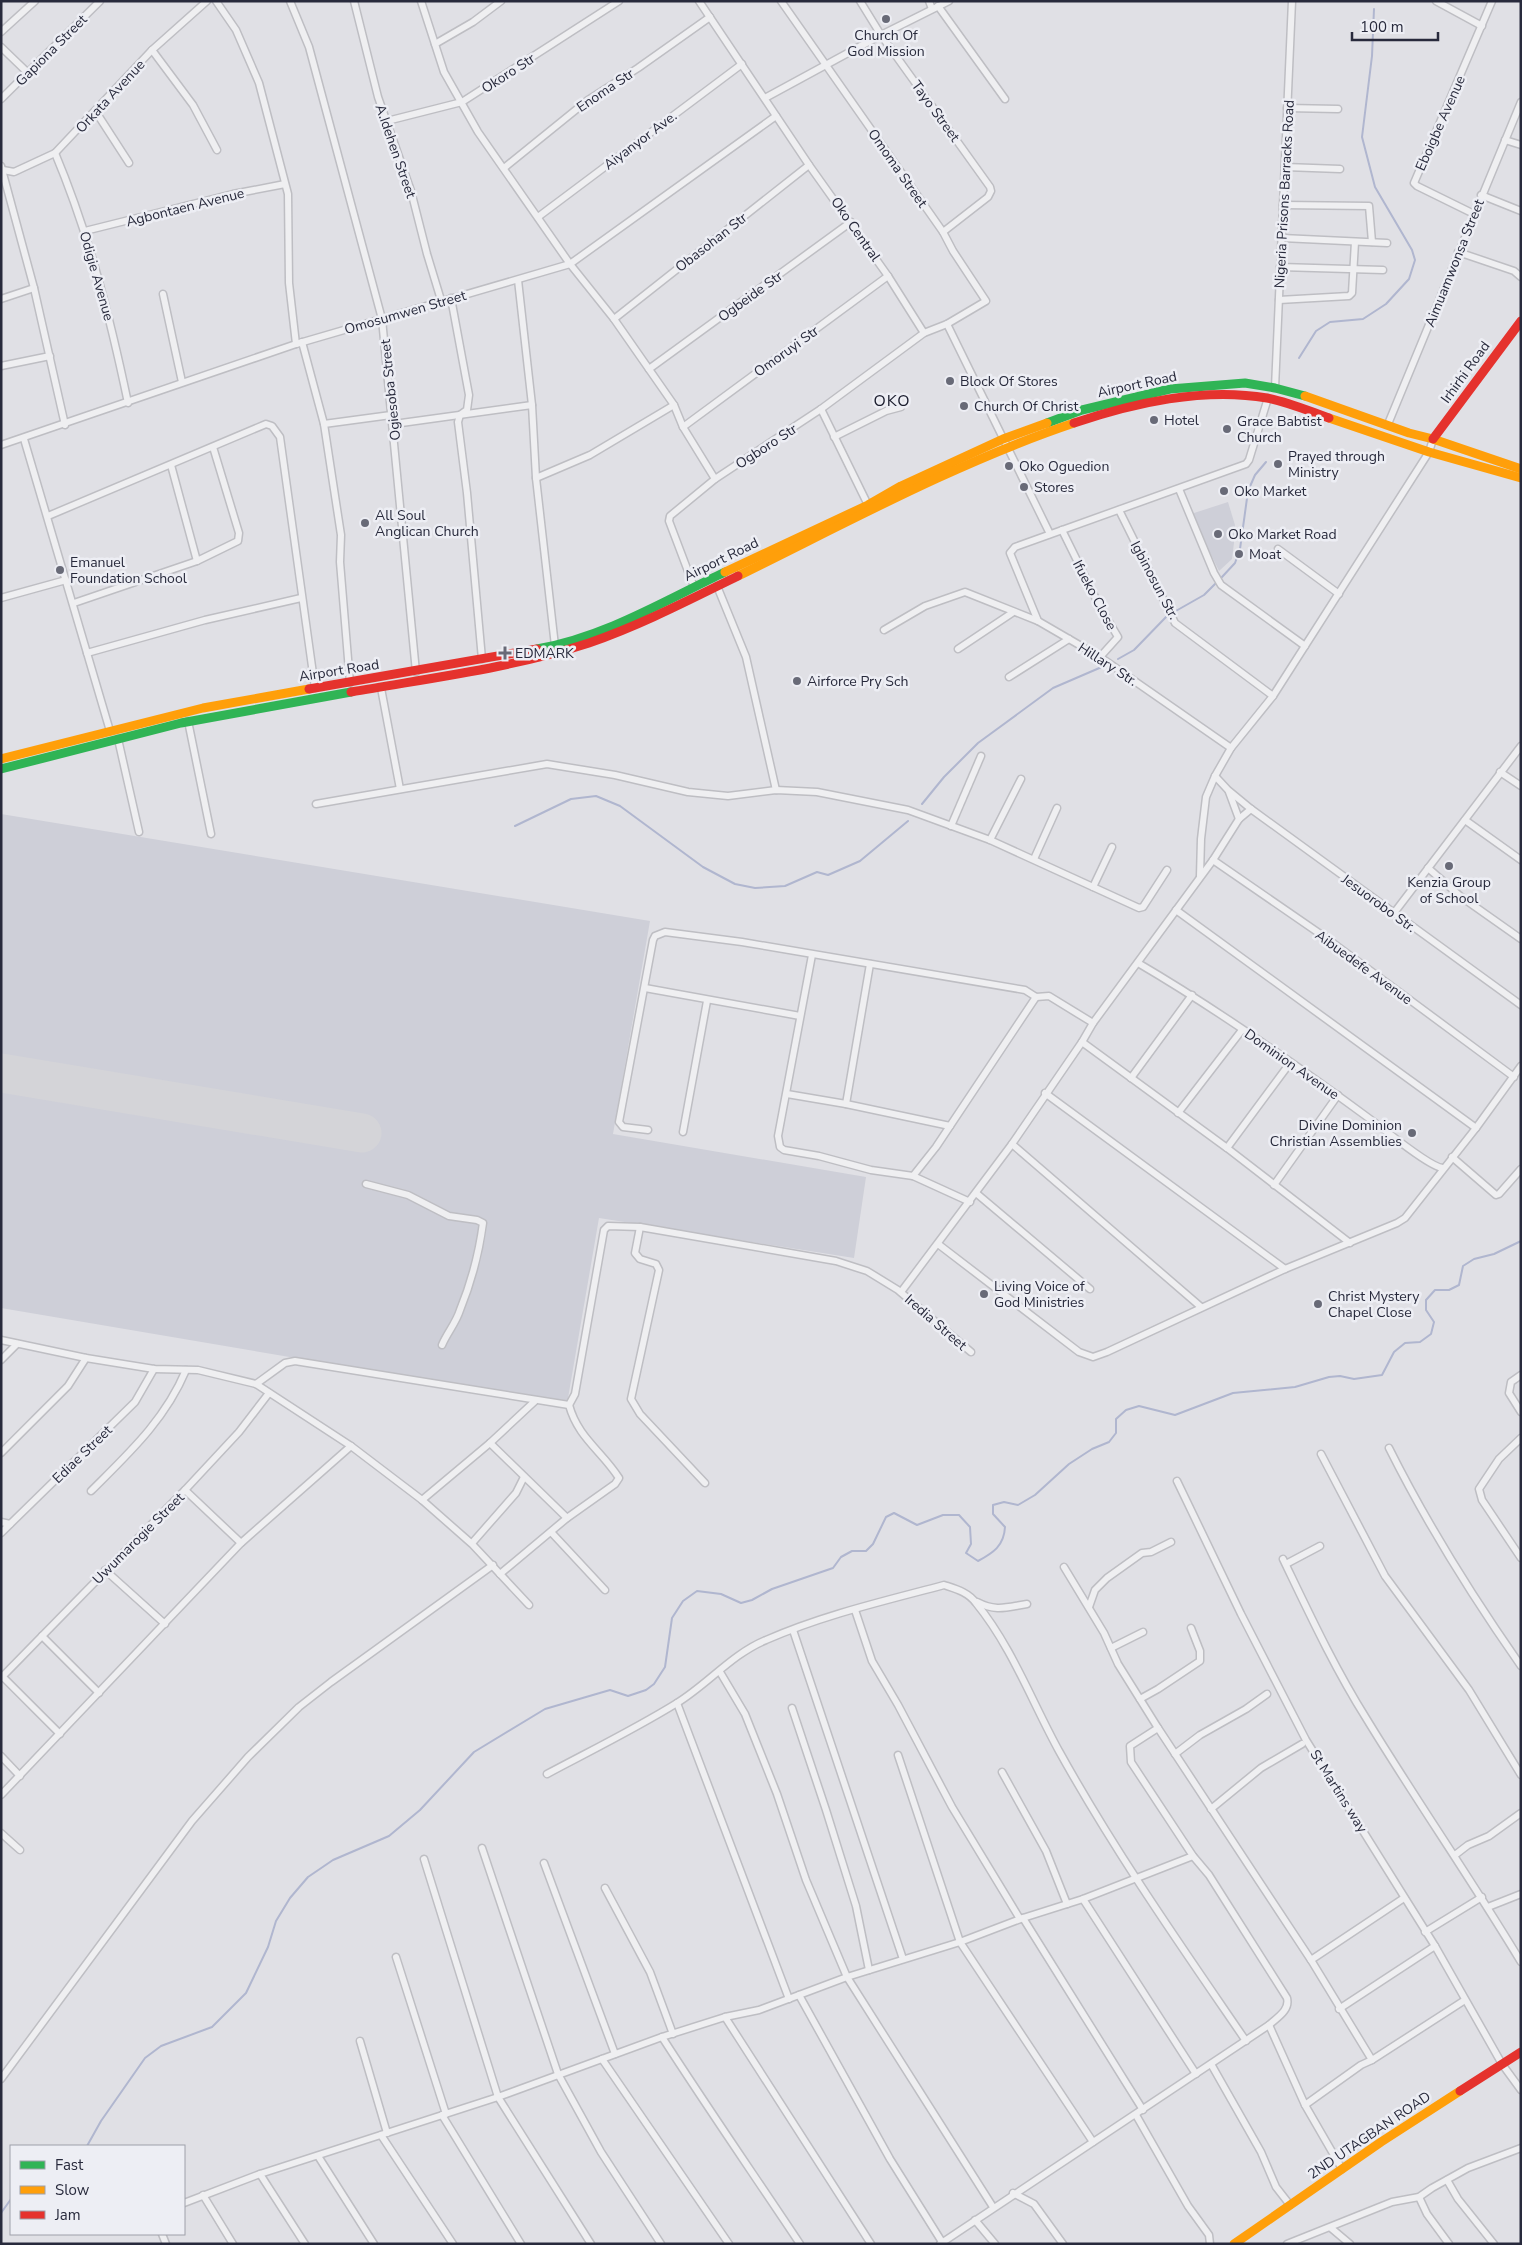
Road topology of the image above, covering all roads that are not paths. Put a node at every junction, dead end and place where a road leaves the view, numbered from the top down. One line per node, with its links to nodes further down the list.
1 (35, 1): 21 (street)
2 (100, 1): 28 (street, Gapiona Street)
3 (207, 1): 25 (street, Orkata Avenue)
4 (216, 1): 49 (street)
5 (290, 1): 76 (street, Ogiesoba Street)
6 (354, 1): 38 (street, A.Idehen Street)
7 (421, 1): 23 (street)
8 (501, 1): 23 (street)
9 (620, 1): 32 (street, Okoro Str)
10 (700, 1): 19 (street, Oko Central)
11 (781, 1): 27 (street, Omoma Street)
12 (860, 1): 22 (street, Tayo Street)
13 (929, 1): 18 (street)
14 (949, 1): 18 (street)
15 (1292, 1): 34 (street, Nigeria Prisons Barracks Road)
16 (1436, 1): 20 (street)
17 (1492, 1): 20 (street, Eboigbe Avenue)
18 (935, 7): 22 (street); 31 (street)
19 (710, 17): 26 (street, Oko Central); 47 (street, Enoma Str)
20 (1482, 26): 53 (street, Eboigbe Avenue)
21 (1, 32)
22 (881, 35): 27 (street); 57 (street, Tayo Street)
23 (435, 44): 32 (street)
24 (1, 47): 28 (street)
25 (152, 50): 36 (street, Orkata Avenue); 41 (street)
26 (742, 64): 29 (street, Oko Central); 54 (street, Aiyanyor Ave.)
27 (826, 65): 29 (street); 57 (street, Omoma Street)
28 (28, 73): 30 (street, Gapiona Street)
29 (764, 98): 37 (street, Oko Central)
30 (1, 99)
31 (1005, 99)
32 (462, 102): 38 (street, Okoro Str); 47 (street)
33 (1521, 102): 39 (street, Aimuamwonsa Street)
34 (1288, 108): 35 (street); 45 (street, Nigeria Prisons Barracks Road)
35 (1338, 109)
36 (96, 112): 42 (street, Orkata Avenue); 43 (street)
37 (776, 116): 44 (street, Oko Central); 63 (street, Omosumwen Street)
38 (387, 121): 74 (street, A.Idehen Street)
39 (1504, 140): 40 (street); 50 (street, Aimuamwonsa Street)
40 (1521, 145)
41 (217, 150)
42 (55, 153): 46 (street, Orkata Avenue); 56 (street, Odigie Avenue)
43 (129, 163)
44 (809, 165): 55 (street, Oko Central); 77 (street, Obasohan Str)
45 (1285, 167): 48 (street); 51 (street, Nigeria Prisons Barracks Road)
46 (2, 168): 70 (street)
47 (504, 168): 54 (street)
48 (1340, 169)
49 (285, 184): 56 (street, Agbontaen Avenue); 81 (street)
50 (1481, 195): 52 (street); 53 (street, Aimuamwonsa Street)
51 (1283, 205): 58 (street, Nigeria Prisons Barracks Road); 60 (street)
52 (1521, 211)
53 (1474, 214): 62 (street, Aimuamwonsa Street)
54 (538, 217): 63 (street)
55 (851, 222): 67 (street, Oko Central); 84 (street, Ogbeide Str)
56 (84, 231): 88 (street, Odigie Avenue)
57 (943, 232): 79 (street, Omoma Street)
58 (1282, 238): 59 (street); 64 (street, Nigeria Prisons Barracks Road)
59 (1355, 242): 60 (street); 65 (street)
60 (1372, 242): 61 (street)
61 (1386, 242)
62 (1458, 252): 68 (street); 97 (street, Aimuamwonsa Street)
63 (570, 264): 69 (street, Omosumwen Street); 77 (street)
64 (1280, 266): 65 (street); 75 (street, Nigeria Prisons Barracks Road)
65 (1354, 269): 66 (street); 75 (street)
66 (1383, 270)
67 (888, 276): 80 (street, Oko Central); 99 (street, Omoruyi Str)
68 (1521, 277)
69 (518, 280): 73 (street, Omosumwen Street); 89 (street)
70 (34, 288): 72 (street); 82 (street)
71 (163, 294): 85 (street)
72 (1, 298)
73 (451, 298): 74 (street, Omosumwen Street); 94 (street)
74 (442, 300): 76 (street, Omosumwen Street)
75 (1279, 300): 86 (street, Nigeria Prisons Barracks Road)
76 (382, 319): 81 (street, Omosumwen Street); 93 (street, Ogiesoba Street)
77 (614, 319): 84 (street)
78 (1521, 321): 103 (main road, Irhirhi Road)
79 (947, 324): 80 (street); 102 (street)
80 (924, 333): 92 (street, Ogboro Str)
81 (299, 343): 85 (street, Omosumwen Street); 95 (street)
82 (50, 356): 83 (street); 98 (street)
83 (1, 366)
84 (649, 369): 90 (street)
85 (182, 382): 88 (street, Omosumwen Street)
86 (1275, 388): 97 (main road, Airport Road); 102 (main road, Airport Road)
87 (1268, 398): 106 (main road, Airport Road); 107 (main road, Airport Road); 113 (street)
88 (128, 402): 98 (street, Omosumwen Street)
89 (532, 405): 94 (street); 110 (street)
90 (674, 405): 99 (street); 110 (street)
91 (901, 407): 100 (street)
92 (821, 409): 100 (street); 112 (street, Ogboro Str)
93 (391, 415): 95 (street); 96 (street, Ogiesoba Street)
94 (460, 415): 96 (street); 137 (street)
95 (324, 424): 140 (street)
96 (394, 424): 138 (street, Ogiesoba Street)
97 (1388, 424): 103 (main road, Airport Road)
98 (65, 425): 101 (street, Omosumwen Street)
99 (683, 426): 112 (street)
100 (834, 437): 114 (street)
101 (24, 439): 104 (street, Omosumwen Street); 116 (street)
102 (1003, 439): 106 (street); 114 (main road, Airport Road)
103 (1433, 439): 107 (street); 109 (main road, Airport Road)
104 (1, 445)
105 (213, 447): 108 (street); 120 (street); 126 (street)
106 (1008, 448): 118 (street); 122 (main road, Airport Road)
107 (1429, 452): 111 (main road, Airport Road); 124 (street)
108 (171, 465): 116 (street); 120 (street)
109 (1521, 469)
110 (536, 478): 132 (street)
111 (1521, 478)
112 (715, 479): 123 (street, Ogboro Str)
113 (1178, 489): 115 (street); 133 (street)
114 (868, 505): 123 (main road, Airport Road)
115 (1119, 510): 117 (street); 143 (street, Igbinosun Str.)
116 (48, 516): 121 (street)
117 (1062, 530): 118 (street); 136 (street, Ifueko Close)
118 (1050, 534): 129 (street)
119 (1278, 549): 124 (street)
120 (196, 561): 127 (street)
121 (66, 580): 125 (street); 127 (street)
122 (717, 586): 142 (main road, Airport Road); 157 (street)
123 (694, 587): 132 (main road, Airport Road)
124 (1339, 594): 133 (street)
125 (2, 597)
126 (301, 598): 135 (street); 141 (street)
127 (74, 603): 135 (street)
128 (1012, 612): 129 (street, Hillary Str.); 130 (street, Hillary Str.); 134 (street)
129 (1038, 621): 131 (street, Hillary Str.)
130 (884, 630)
131 (1069, 639): 136 (street, Hillary Str.); 139 (street)
132 (555, 646): 137 (main road, Airport Road)
133 (1305, 646): 143 (street)
134 (958, 649)
135 (88, 653): 145 (street)
136 (1100, 657): 148 (street, Hillary Str.)
137 (482, 660): 138 (main road, Airport Road)
138 (416, 672): 140 (main road, Airport Road)
139 (1009, 676)
140 (350, 683): 141 (main road, Airport Road)
141 (315, 688): 145 (main road, Airport Road)
142 (381, 688): 144 (main road, Airport Road); 156 (street)
143 (1273, 696): 148 (street)
144 (188, 721): 146 (main road, Airport Road); 166 (street)
145 (110, 731): 150 (main road, Airport Road)
146 (118, 739): 151 (main road, Airport Road); 165 (street)
147 (1521, 746): 152 (street)
148 (1232, 748): 153 (street)
149 (980, 756): 164 (street)
150 (1, 759)
151 (1, 769)
152 (1500, 772): 155 (street); 163 (street)
153 (1215, 776): 158 (street); 174 (street)
154 (1020, 779): 167 (street)
155 (1521, 786)
156 (400, 789): 157 (street); 159 (street)
157 (776, 790): 164 (street)
158 (1228, 790): 161 (street, Jesuorobo Str.); 162 (street)
159 (316, 804)
160 (1057, 808): 169 (street)
161 (1251, 809): 162 (street); 177 (street, Jesuorobo Str.)
162 (1239, 819): 170 (street)
163 (1464, 820): 171 (street); 172 (street)
164 (950, 826): 167 (street)
165 (139, 832)
166 (211, 834)
167 (990, 840): 169 (street)
168 (1112, 847): 175 (street)
169 (1034, 859): 175 (street)
170 (1213, 860): 174 (street); 193 (street, Aibuedefe Avenue)
171 (1521, 860)
172 (1428, 868): 177 (street); 178 (street)
173 (1167, 870): 175 (street)
174 (1200, 876): 176 (street)
175 (1093, 887)
176 (1176, 910): 180 (street); 201 (street)
177 (1394, 913): 186 (street, Jesuorobo Str.)
178 (1521, 939)
179 (812, 955): 181 (street); 182 (street); 187 (street)
180 (1138, 963): 183 (street, Dominion Avenue); 188 (street)
181 (870, 964): 184 (street); 198 (street)
182 (644, 988): 185 (street); 202 (street)
183 (1192, 995): 189 (street, Dominion Avenue); 194 (street)
184 (1036, 997): 188 (street); 200 (street)
185 (707, 1001): 187 (street); 203 (street)
186 (1521, 1005)
187 (800, 1016): 196 (street)
188 (1093, 1022): 190 (street)
189 (1242, 1030): 191 (street, Dominion Avenue); 199 (street)
190 (1082, 1042): 194 (street); 195 (street)
191 (1290, 1063): 197 (street, Dominion Avenue); 205 (street)
192 (1521, 1066): 193 (street)
193 (1514, 1077): 201 (street)
194 (1131, 1078): 199 (street)
195 (1045, 1093): 204 (street); 217 (street)
196 (787, 1094): 198 (street); 209 (street)
197 (1338, 1096): 207 (street, Dominion Avenue); 211 (street)
198 (846, 1104): 200 (street)
199 (1178, 1113): 205 (street)
200 (950, 1126): 209 (street)
201 (1476, 1128): 206 (street)
202 (648, 1130)
203 (682, 1132)
204 (1012, 1144): 212 (street); 220 (street)
205 (1227, 1148): 211 (street)
206 (1452, 1158): 207 (street); 208 (street)
207 (1443, 1168): 216 (street)
208 (1521, 1169)
209 (912, 1176): 213 (street)
210 (366, 1184): 223 (street)
211 (1274, 1185): 216 (street)
212 (976, 1193): 213 (street); 218 (street)
213 (970, 1202): 215 (street)
214 (640, 1227): 219 (street, Iredia Street); 233 (street, Iredia Street); 243 (street)
215 (938, 1244): 219 (street); 220 (street)
216 (1350, 1244): 217 (street)
217 (1285, 1269): 220 (street)
218 (1090, 1289)
219 (901, 1292): 224 (street, Iredia Street)
220 (1201, 1307)
221 (1, 1340): 222 (street)
222 (17, 1344): 225 (street); 226 (street)
223 (442, 1345)
224 (971, 1352)
225 (86, 1358): 227 (street); 239 (street)
226 (1, 1360)
227 (154, 1369): 228 (street); 249 (street, Ediae Street)
228 (186, 1370): 230 (street); 245 (street)
229 (1521, 1375): 234 (street)
230 (256, 1384): 231 (street); 232 (street)
231 (270, 1394): 237 (street); 244 (street, Uwumarogie Street)
232 (535, 1401): 233 (street); 236 (street)
233 (569, 1405): 247 (street)
234 (1521, 1412)
235 (1521, 1438): 256 (street)
236 (490, 1444): 241 (street); 246 (street)
237 (351, 1446): 246 (street); 254 (street)
238 (1390, 1448): 273 (street)
239 (1, 1453)
240 (1320, 1454): 289 (street)
241 (524, 1477): 247 (street); 252 (street)
242 (1178, 1481): 305 (street, St Martins way)
243 (705, 1483)
244 (184, 1490): 254 (street); 259 (street, Uwumarogie Street)
245 (91, 1491)
246 (422, 1500): 257 (street)
247 (567, 1518): 250 (street)
248 (1, 1522): 249 (street)
249 (10, 1524): 251 (street, Ediae Street)
250 (550, 1532): 260 (street); 261 (street)
251 (1, 1533)
252 (473, 1542)
253 (1171, 1542): 265 (street)
254 (241, 1543): 267 (street)
255 (1320, 1546): 297 (street)
256 (1521, 1558)
257 (493, 1565): 260 (street); 337 (street)
258 (1064, 1567): 265 (street)
259 (105, 1570): 267 (street); 271 (street, Uwumarogie Street)
260 (500, 1574): 264 (street)
261 (605, 1590)
262 (975, 1601): 263 (street); 266 (street); 301 (street)
263 (1027, 1604)
264 (529, 1605)
265 (1089, 1607): 272 (street)
266 (855, 1610): 269 (street); 309 (street)
267 (164, 1624): 276 (street)
268 (1191, 1628): 278 (street)
269 (793, 1630): 274 (street); 314 (street)
270 (1143, 1632): 272 (street)
271 (42, 1636): 275 (street, Uwumarogie Street); 276 (street)
272 (1111, 1648): 278 (street)
273 (1521, 1666)
274 (720, 1672): 279 (street); 318 (street)
275 (2, 1677): 282 (street)
276 (99, 1693): 282 (street)
277 (1267, 1694): 284 (street)
278 (1140, 1699): 281 (street)
279 (677, 1703): 288 (street); 320 (street)
280 (792, 1708): 317 (street)
281 (1158, 1728): 284 (street); 298 (street)
282 (60, 1734): 290 (street)
283 (1302, 1744): 292 (street)
284 (1175, 1754): 292 (street)
285 (898, 1755): 311 (street)
286 (1, 1756): 290 (street)
287 (1002, 1772): 307 (street)
288 (547, 1774)
289 (1521, 1775)
290 (20, 1776): 291 (street)
291 (1, 1795)
292 (1211, 1809): 315 (street)
293 (1521, 1813): 297 (street)
294 (1, 1833): 296 (street)
295 (482, 1848): 335 (street)
296 (20, 1850)
297 (1455, 1855): 304 (street)
298 (1193, 1856): 301 (street); 324 (street)
299 (424, 1859): 339 (street)
300 (544, 1863): 330 (street)
301 (1136, 1879): 306 (street); 327 (street)
302 (605, 1888): 325 (street)
303 (1521, 1894): 308 (street)
304 (1482, 1897): 308 (street); 310 (street)
305 (1404, 1898): 310 (street, St Martins way); 315 (street)
306 (1083, 1899): 307 (street); 336 (street)
307 (1067, 1904): 309 (street)
308 (1488, 1907): 316 (street)
309 (1021, 1918): 311 (street); 341 (street)
310 (1425, 1932): 312 (street, St Martins way)
311 (960, 1942): 314 (street); 345 (street)
312 (1435, 1946): 321 (street, St Martins way); 322 (street)
313 (396, 1957): 342 (street)
314 (903, 1959): 317 (street)
315 (1311, 1960): 322 (street)
316 (1521, 1962)
317 (869, 1970): 318 (street)
318 (847, 1977): 319 (street); 356 (street)
319 (799, 1995): 320 (street); 360 (street)
320 (789, 1999): 323 (street)
321 (1465, 2000): 332 (street); 334 (street, St Martins way)
322 (1339, 2009): 332 (street)
323 (725, 2017): 325 (street); 370 (street)
324 (1269, 2025): 327 (street); 340 (street)
325 (672, 2034): 326 (street)
326 (662, 2037): 330 (street); 369 (street)
327 (1246, 2040): 333 (street)
328 (360, 2041): 344 (street)
329 (1521, 2052): 334 (main road, 2ND UTAGBAN ROAD)
330 (615, 2054): 331 (street)
331 (602, 2059): 335 (street); 368 (street)
332 (1372, 2060): 340 (street)
333 (1211, 2064): 336 (street); 355 (street)
334 (1502, 2064): 338 (street, St Martins way); 348 (main road, 2ND UTAGBAN ROAD)
335 (558, 2074): 339 (street); 367 (street)
336 (1196, 2074): 341 (street)
337 (1, 2079)
338 (1521, 2090)
339 (498, 2097): 342 (street); 366 (street)
340 (1306, 2105): 348 (street)
341 (1143, 2110): 343 (street)
342 (444, 2115): 344 (street); 365 (street)
343 (1136, 2115): 345 (street); 373 (street)
344 (384, 2134): 347 (street); 364 (street)
345 (1093, 2142): 351 (street)
346 (1521, 2148): 350 (street)
347 (318, 2156): 349 (street); 363 (street)
348 (1342, 2169): 355 (main road, 2ND UTAGBAN ROAD)
349 (260, 2174): 352 (street); 362 (street)
350 (1447, 2180): 353 (street); 378 (street)
351 (1013, 2194): 356 (street); 372 (street)
352 (203, 2195): 354 (street); 361 (street)
353 (1419, 2197): 358 (street); 377 (street)
354 (185, 2203)
355 (1290, 2205): 359 (main road, 2ND UTAGBAN ROAD)
356 (993, 2207): 357 (street)
357 (975, 2220): 360 (street); 371 (street)
358 (1331, 2228): 375 (street); 376 (street)
359 (1246, 2241): 374 (main road, 2ND UTAGBAN ROAD)
360 (941, 2243)
361 (233, 2244)
362 (305, 2244)
363 (374, 2244)
364 (453, 2244)
365 (521, 2244)
366 (592, 2244)
367 (661, 2244)
368 (729, 2244)
369 (800, 2244)
370 (871, 2244)
371 (995, 2244)
372 (1063, 2244)
373 (1210, 2244)
374 (1234, 2244)
375 (1287, 2244)
376 (1350, 2244)
377 (1450, 2244)
378 (1494, 2244)

